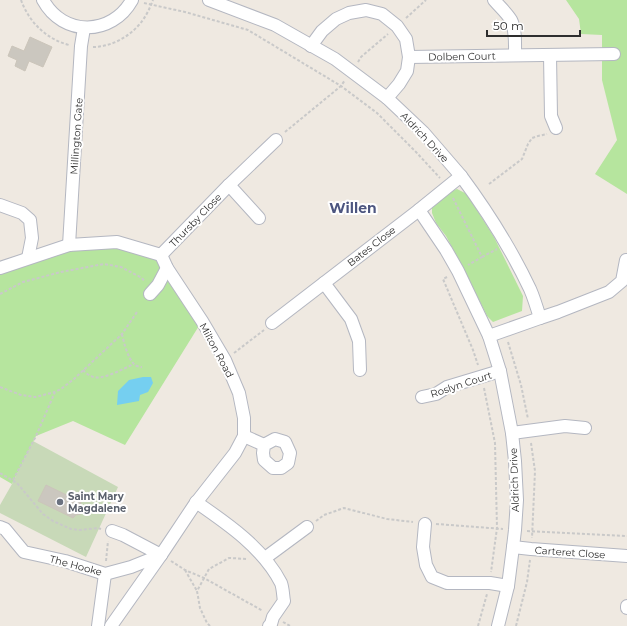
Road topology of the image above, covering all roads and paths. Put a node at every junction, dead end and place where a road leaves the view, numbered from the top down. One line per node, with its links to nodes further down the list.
1 (43, 0): 6 (street)
2 (209, 0): 5 (street, Aldrich Drive)
3 (494, 0): 9 (street)
4 (132, 1): 6 (street); 18 (path)
5 (235, 4): 7 (street, Aldrich Drive)
6 (84, 28): 23 (street, Millington Gate)
7 (311, 46): 11 (street); 12 (street, Aldrich Drive)
8 (614, 54): 10 (street, Dolben Court)
9 (515, 55): 10 (street, Dolben Court); 11 (street, Dolben Court)
10 (550, 55): 13 (street)
11 (409, 57): 12 (street)
12 (387, 98): 15 (street, Aldrich Drive)
13 (556, 128): 16 (path)
14 (276, 140): 17 (street, Thursby Close)
15 (461, 176): 18 (street); 22 (street, Aldrich Drive)
16 (489, 184)
17 (229, 185): 21 (street, Thursby Close); 24 (street, Thursby Close)
18 (448, 187): 20 (street); 26 (path)
19 (0, 204): 25 (street)
20 (418, 210): 30 (street, Aldrich Drive); 31 (street, Bates Close)
21 (259, 218)
22 (506, 244): 26 (path); 35 (street, Aldrich Drive)
23 (69, 245): 24 (street); 25 (street)
24 (161, 256): 29 (street, Milton Road)
25 (28, 258): 28 (street)
26 (482, 258): 30 (path)
27 (626, 260): 35 (street)
28 (0, 268)
29 (167, 268): 32 (street); 39 (street, Milton Road)
30 (458, 271): 38 (street, Aldrich Drive); 45 (path)
31 (324, 283): 36 (street, Bates Close); 43 (street)
32 (154, 290): 33 (path)
33 (0, 294)
34 (137, 312): 37 (path)
35 (540, 318): 38 (street)
36 (272, 323): 39 (path)
37 (122, 334): 40 (path); 42 (path)
38 (489, 336): 44 (street, Aldrich Drive)
39 (225, 360): 51 (street, Milton Road)
40 (134, 364): 41 (path); 42 (path)
41 (142, 367)
42 (83, 370): 47 (path)
43 (360, 370)
44 (500, 372): 45 (street, Roslyn Court); 50 (street, Aldrich Drive)
45 (481, 377): 48 (street, Roslyn Court); 59 (path)
46 (0, 387): 47 (path)
47 (54, 392): 54 (path)
48 (422, 397)
49 (585, 428): 50 (street)
50 (512, 433): 60 (street, Aldrich Drive)
51 (244, 436): 52 (street); 55 (street)
52 (264, 445)
53 (0, 472): 54 (path)
54 (13, 480): 61 (path)
55 (196, 502): 64 (street); 66 (street)
56 (425, 524): 58 (path); 59 (path); 70 (street)
57 (0, 527): 68 (street, The Hooke)
58 (307, 527): 66 (street)
59 (497, 528): 60 (path); 70 (path)
60 (515, 530): 62 (path); 63 (street, Aldrich Drive)
61 (111, 531): 64 (street); 68 (path)
62 (627, 536)
63 (513, 547): 65 (street, Carteret Close); 71 (street, Aldrich Drive)
64 (161, 555): 67 (path); 68 (street, The Hooke); 75 (street)
65 (627, 556)
66 (265, 558): 69 (path); 73 (street)
67 (185, 570): 69 (path); 72 (path)
68 (105, 574): 74 (street)
69 (204, 578): 72 (path); 73 (path)
70 (490, 583): 71 (street); 78 (path)
71 (508, 586): 79 (street, Aldrich Drive)
72 (197, 591): 76 (path)
73 (271, 622): 77 (path)
74 (98, 626)
75 (111, 626)
76 (210, 626)
77 (290, 626)
78 (478, 626)
79 (498, 626)

